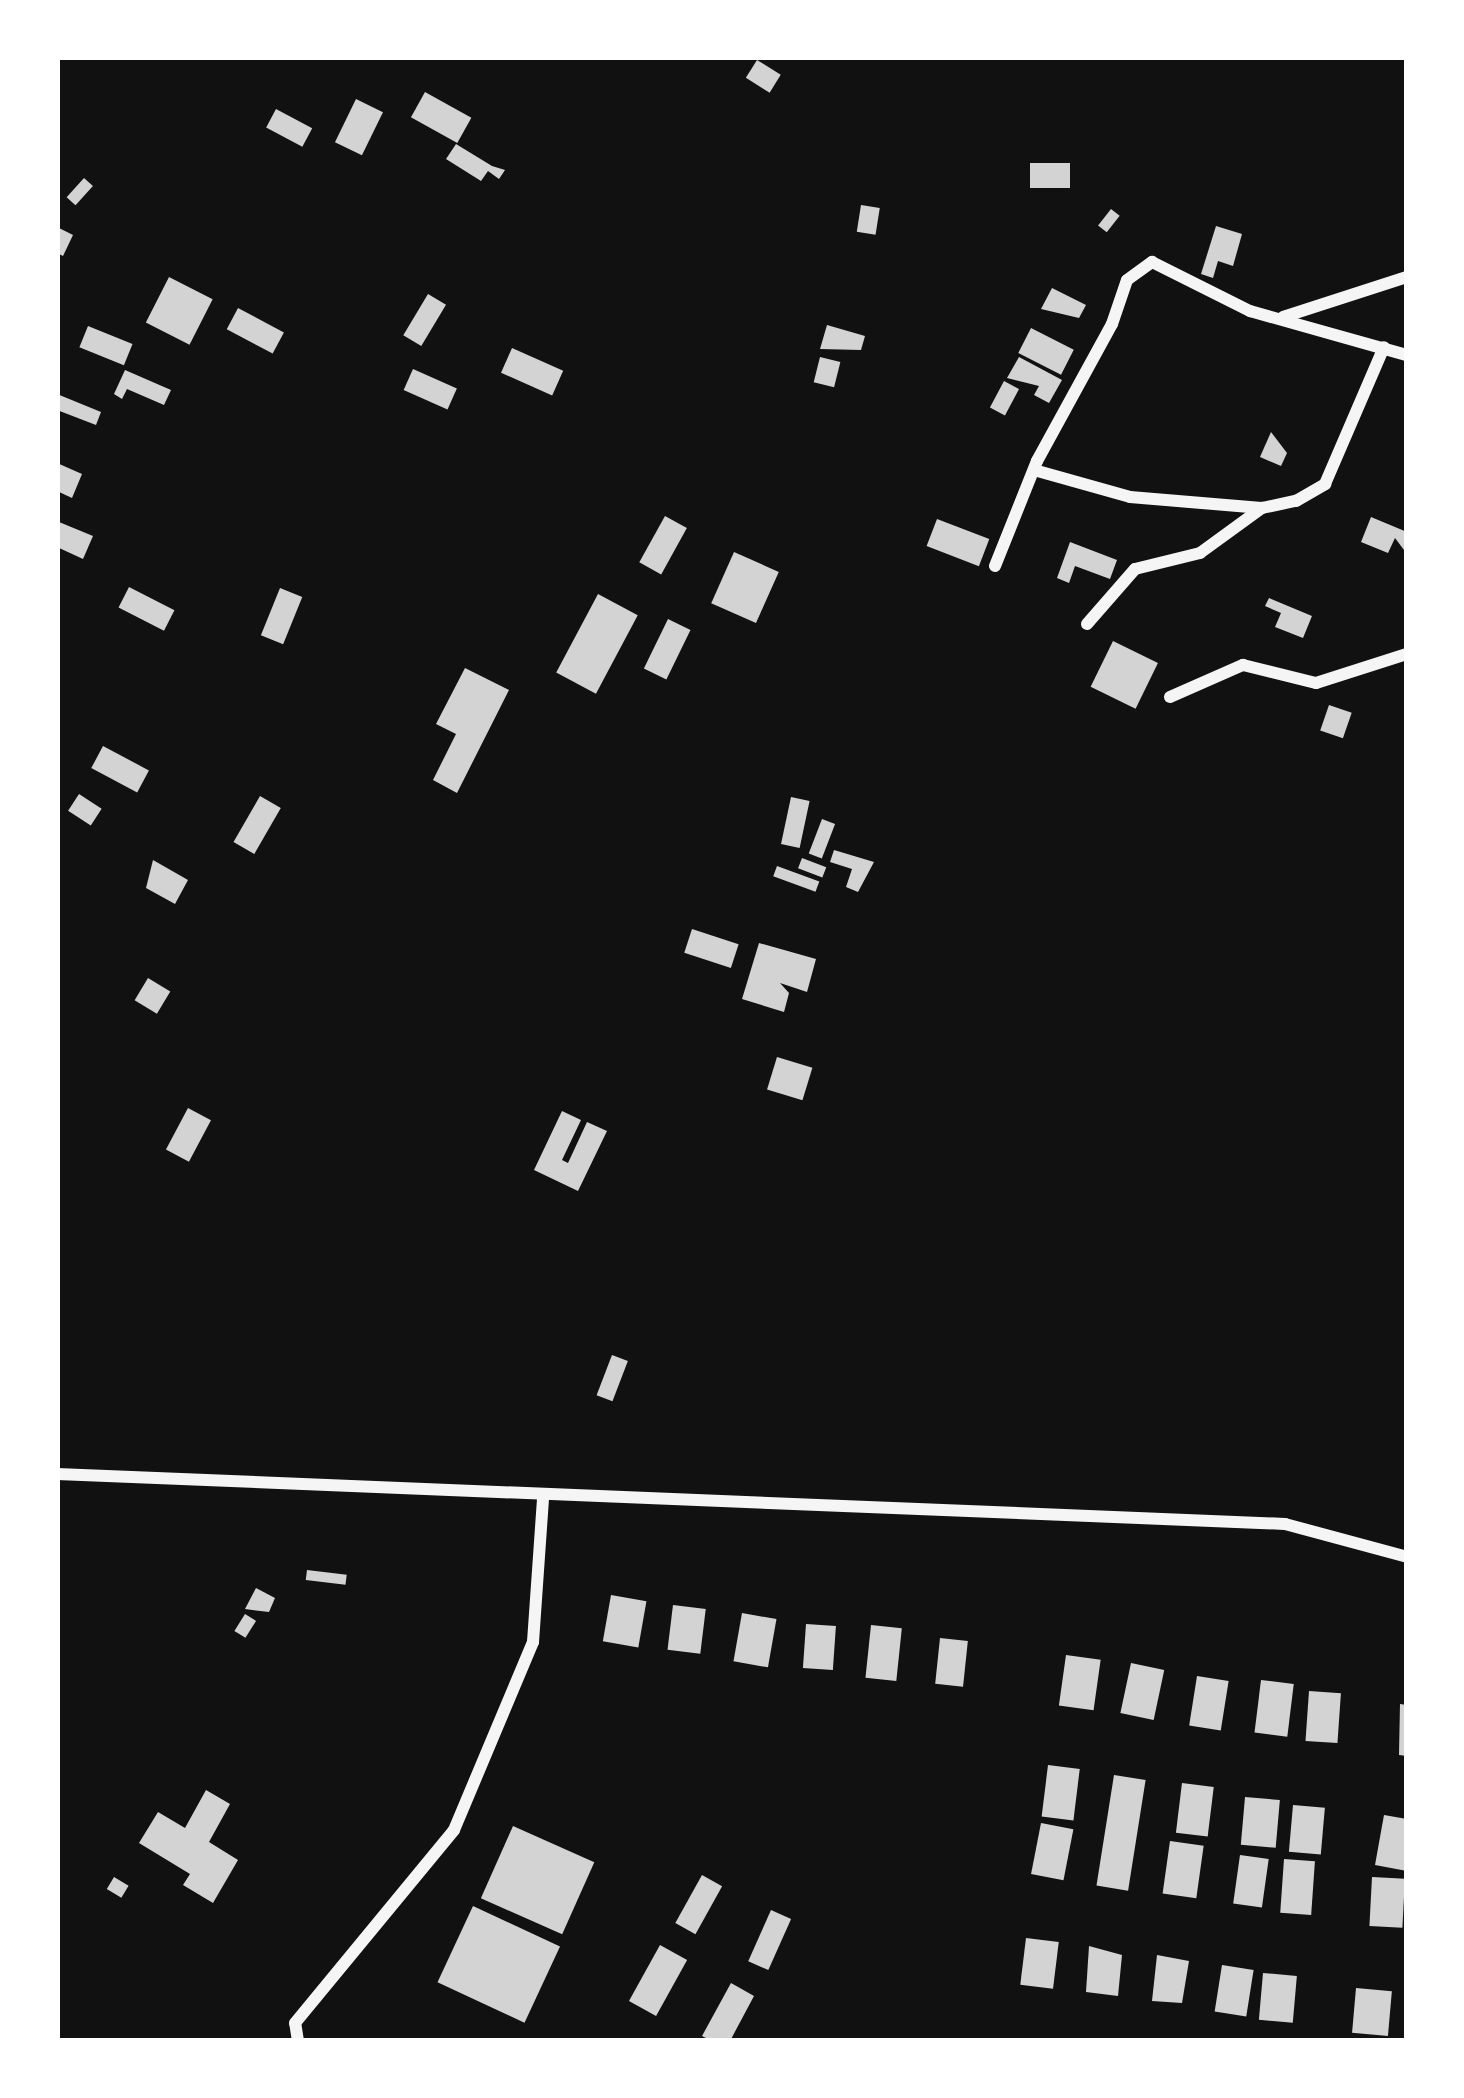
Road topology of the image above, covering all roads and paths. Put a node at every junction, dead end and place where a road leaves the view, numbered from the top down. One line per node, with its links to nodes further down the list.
1 (1407, 277): 2 (street)
2 (1282, 317): 3 (street); 5 (street)
3 (1384, 347): 4 (street); 6 (street)
4 (1407, 355)
5 (1034, 470): 6 (street); 7 (street)
6 (1262, 508): 8 (street)
7 (995, 566)
8 (1087, 624)
9 (1407, 654): 10 (street)
10 (1170, 697)
11 (57, 1474): 12 (street)
12 (543, 1498): 13 (street); 14 (street)
13 (1407, 1557)
14 (298, 2041)

